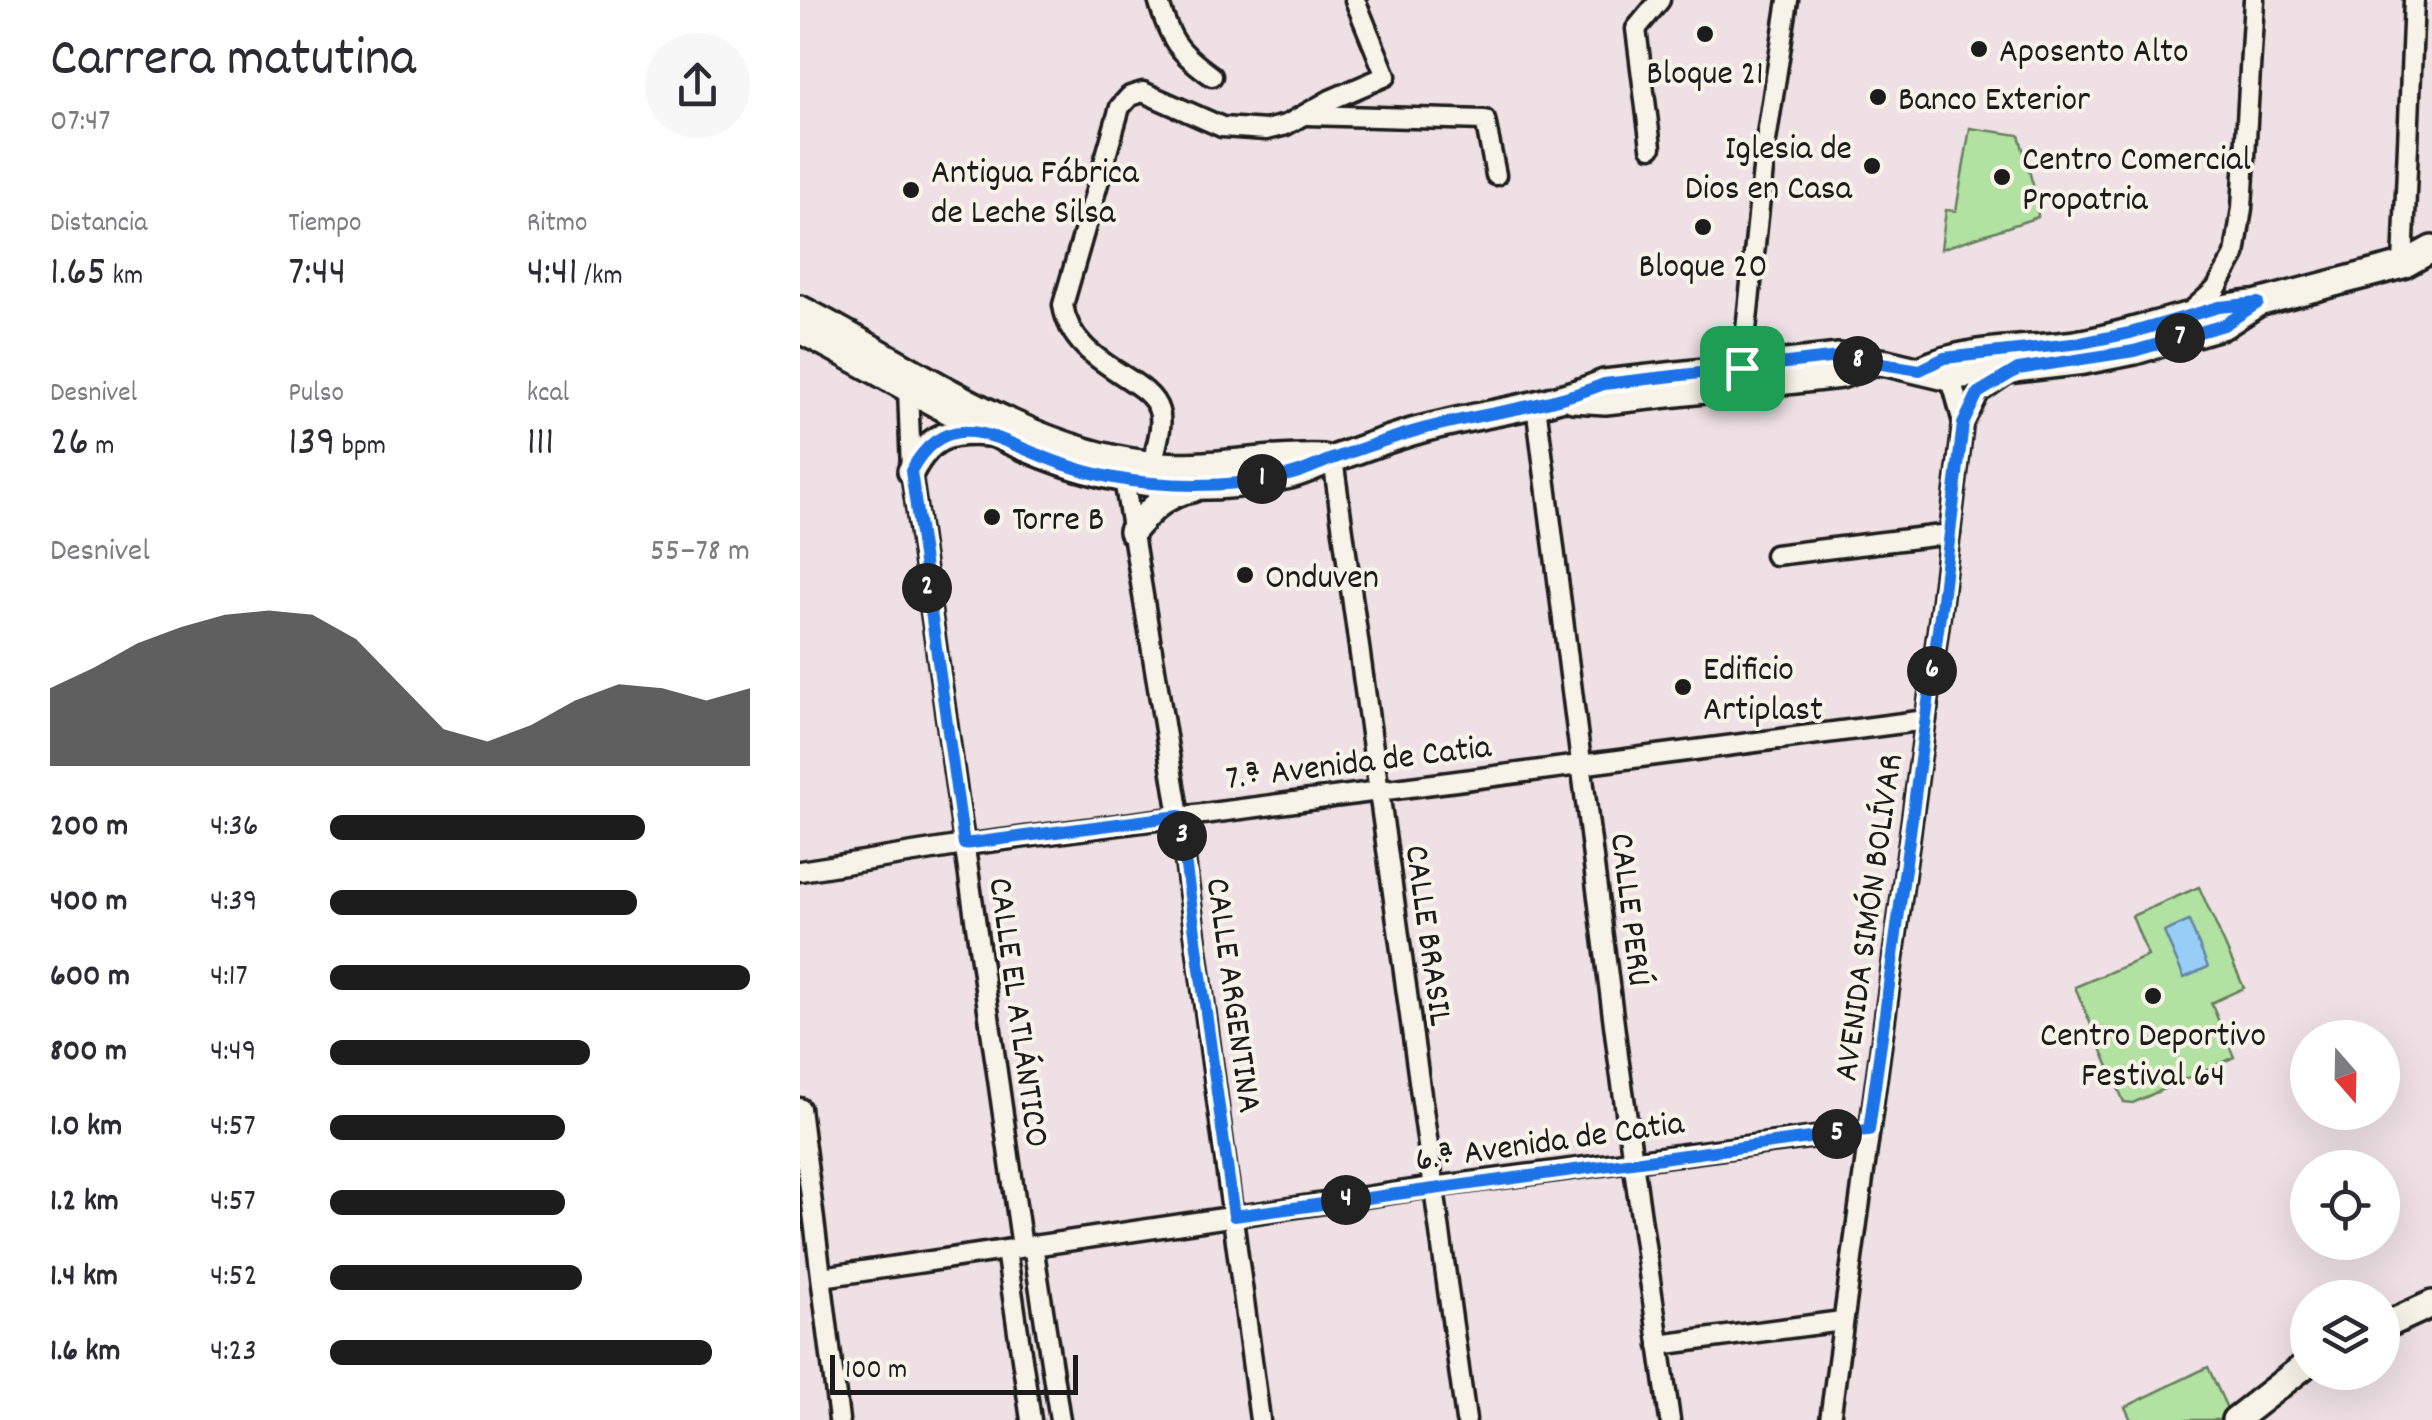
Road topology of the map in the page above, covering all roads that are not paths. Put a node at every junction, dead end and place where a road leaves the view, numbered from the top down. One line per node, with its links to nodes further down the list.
1 (1158, 0): 9 (street)
2 (1355, 0): 10 (street)
3 (1660, 0): 11 (street)
4 (1788, 0): 20 (street)
5 (2254, 0): 17 (street)
6 (2414, 0): 7 (street)
7 (2412, 61): 8 (street); 14 (street)
8 (2432, 62)
9 (1212, 76)
10 (1307, 115): 12 (street); 31 (street, CALLE ARGENTINA)
11 (1652, 147)
12 (1496, 175)
13 (2430, 254): 14 (main road)
14 (2404, 264): 15 (main road)
15 (2258, 303): 17 (main road); 21 (main road)
16 (800, 309): 24 (main road)
17 (2184, 318): 22 (main road)
18 (800, 330): 24 (main road)
19 (1870, 364): 20 (main road); 22 (main road); 25 (main road)
20 (1742, 368): 25 (main road)
21 (2018, 369): 23 (main road); 27 (street, AVENIDA SIMÓN BOLÍVAR)
22 (1920, 370): 23 (main road)
23 (1946, 377): 27 (street, AVENIDA SIMÓN BOLÍVAR)
24 (912, 380): 28 (main road); 29 (main road); 32 (street, CALLE EL ATLÁNTICO)
25 (1568, 398): 26 (main road)
26 (1536, 405): 30 (main road); 38 (street, CALLE PERÚ)
27 (1963, 424): 35 (street, AVENIDA SIMÓN BOLÍVAR)
28 (990, 433): 29 (main road); 32 (main road)
29 (1022, 439): 31 (main road)
30 (1333, 459): 31 (main road); 33 (main road); 39 (street, CALLE BRASIL)
31 (1135, 468): 33 (main road); 34 (street, CALLE ARGENTINA)
32 (911, 471): 41 (street, CALLE EL ATLÁNTICO)
33 (1208, 485): 34 (main road)
34 (1132, 531): 40 (street, CALLE ARGENTINA)
35 (1950, 534): 36 (street); 37 (street, AVENIDA SIMÓN BOLÍVAR)
36 (1774, 555)
37 (1926, 720): 38 (street, 7.ª Avenida de Catia); 44 (street, AVENIDA SIMÓN BOLÍVAR)
38 (1582, 764): 39 (street, 7.ª Avenida de Catia); 45 (street, CALLE PERÚ)
39 (1378, 790): 40 (street, 7.ª Avenida de Catia); 46 (street, CALLE BRASIL)
40 (1179, 816): 41 (street, 7.ª Avenida de Catia); 47 (street, CALLE ARGENTINA)
41 (964, 844): 42 (street, 7.ª Avenida de Catia); 48 (street, CALLE EL ATLÁNTICO)
42 (800, 872)
43 (800, 1108): 49 (street)
44 (1869, 1130): 45 (street, 6.ª Avenida de Catia); 52 (street, AVENIDA SIMÓN BOLÍVAR)
45 (1632, 1161): 46 (street, 6.ª Avenida de Catia); 53 (street, CALLE PERÚ)
46 (1433, 1187): 47 (street, 6.ª Avenida de Catia); 59 (street, CALLE BRASIL)
47 (1234, 1216): 48 (street, 6.ª Avenida de Catia); 58 (street, CALLE ARGENTINA)
48 (1020, 1248): 49 (street, 6.ª Avenida de Catia); 56 (street); 57 (street)
49 (822, 1277): 55 (street)
50 (2432, 1304): 51 (main road)
51 (2400, 1319)
52 (1842, 1321): 53 (street); 61 (street, AVENIDA SIMÓN BOLÍVAR)
53 (1659, 1345): 60 (street, CALLE PERÚ)
54 (2290, 1376): 62 (main road)
55 (839, 1420)
56 (1031, 1420)
57 (1060, 1420)
58 (1260, 1420)
59 (1466, 1420)
60 (1670, 1420)
61 (1830, 1420)
62 (2235, 1420)

